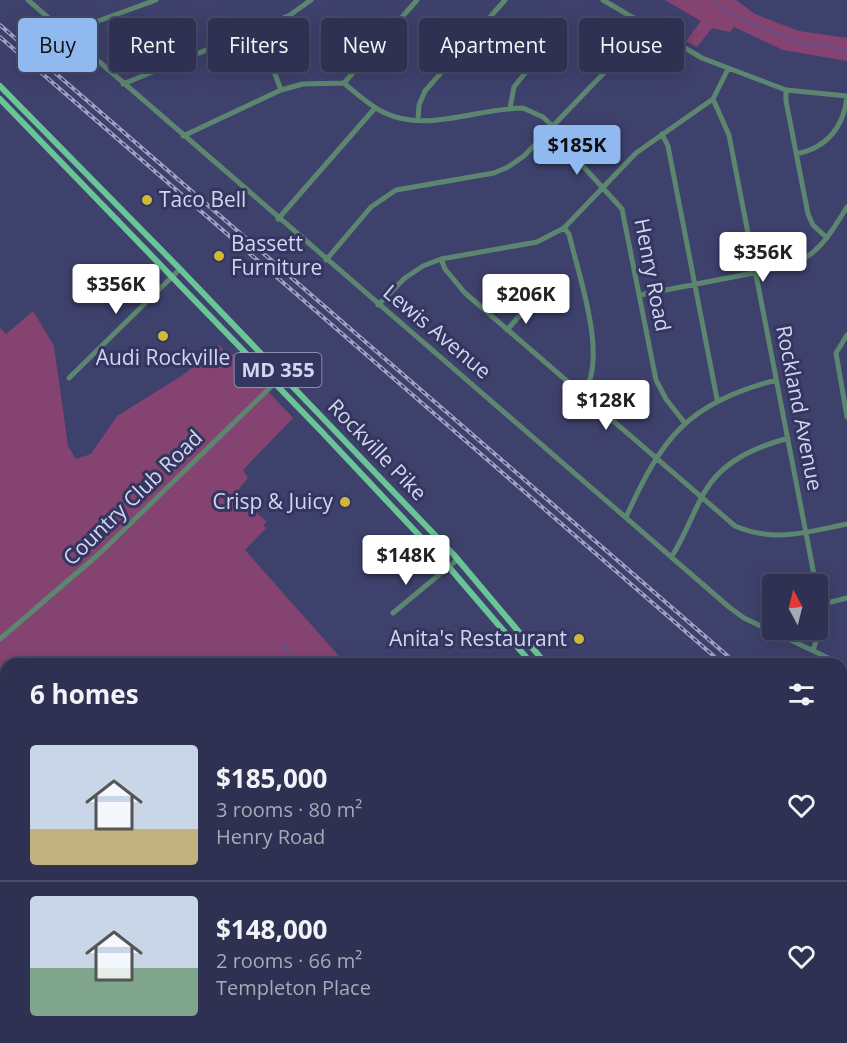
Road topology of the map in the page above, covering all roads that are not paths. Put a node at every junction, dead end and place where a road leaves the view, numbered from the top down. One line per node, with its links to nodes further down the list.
1 (28, 0): 7 (street, Lewis Avenue)
2 (153, 0): 10 (street)
3 (311, 0): 8 (street)
4 (417, 0): 18 (street)
5 (505, 0): 28 (street)
6 (603, 0): 9 (street)
7 (48, 18)
8 (283, 18)
9 (633, 18)
10 (97, 21)
11 (684, 48): 14 (street)
12 (208, 49): 19 (street)
13 (97, 61): 19 (street, Lewis Avenue)
14 (728, 69): 22 (street); 25 (street)
15 (274, 72): 21 (street)
16 (526, 72): 27 (street)
17 (605, 72): 29 (street)
18 (344, 83): 21 (street); 26 (street, Henry Road)
19 (123, 84): 31 (street, Lewis Avenue)
20 (0, 86): 40 (main road, Rockville Pike / MD 355)
21 (281, 90): 31 (street)
22 (786, 90): 23 (street); 32 (street)
23 (847, 96): 32 (street)
24 (0, 99): 42 (main road, Rockville Pike / MD 355)
25 (713, 99): 30 (street); 41 (street, Rockland Avenue)
26 (375, 108): 28 (street, Henry Road); 35 (street)
27 (510, 108): 28 (street, Henry Road); 29 (street, Henry Road)
28 (418, 120)
29 (553, 126): 33 (street, Henry Road); 39 (street)
30 (662, 134): 33 (street); 43 (street)
31 (183, 136): 35 (street, Lewis Avenue)
32 (796, 154): 37 (street)
33 (604, 186): 36 (street); 44 (street, Henry Road)
34 (847, 207): 37 (street)
35 (278, 219): 39 (street, Lewis Avenue)
36 (564, 228): 38 (street); 55 (street)
37 (827, 238): 41 (street)
38 (441, 259): 45 (street); 49 (street)
39 (326, 260): 45 (street, Lewis Avenue)
40 (180, 269): 42 (street); 47 (main road, Rockville Pike / MD 355)
41 (757, 273): 43 (street); 53 (street, Rockland Avenue)
42 (173, 276): 48 (main road, Rockville Pike / MD 355); 52 (street)
43 (694, 285): 44 (street); 56 (street)
44 (639, 296): 58 (street, Henry Road)
45 (378, 305): 62 (street, Lewis Avenue)
46 (528, 306): 49 (street)
47 (232, 323): 48 (main road); 51 (main road, Rockville Pike / MD 355)
48 (225, 330): 54 (main road, Rockville Pike / MD 355)
49 (507, 330): 55 (street)
50 (847, 335): 57 (street)
51 (283, 375): 54 (street, Country Club Road); 66 (main road, Rockville Pike / MD 355)
52 (69, 378)
53 (776, 380): 56 (street); 59 (street, Rockland Avenue)
54 (276, 383): 67 (main road, Rockville Pike / MD 355); 72 (street, Country Club Road)
55 (582, 395): 60 (street)
56 (717, 399): 58 (street)
57 (847, 417)
58 (684, 422): 60 (street)
59 (788, 438): 61 (street); 64 (street, Rockland Avenue)
60 (655, 458): 61 (street); 62 (street)
61 (701, 498): 64 (street); 65 (street)
62 (626, 517): 65 (street, Lewis Avenue)
63 (847, 524): 64 (street)
64 (807, 532): 68 (street, Rockland Avenue)
65 (672, 556): 74 (street, Lewis Avenue)
66 (458, 559): 67 (street); 76 (main road, Rockville Pike / MD 355)
67 (448, 566): 71 (street); 75 (main road, Rockville Pike / MD 355)
68 (814, 574)
69 (847, 597): 70 (street)
70 (828, 602)
71 (393, 613)
72 (0, 639)
73 (817, 640): 74 (street)
74 (813, 650): 77 (street, Lewis Avenue)
75 (527, 658)
76 (541, 658)
77 (828, 658)

